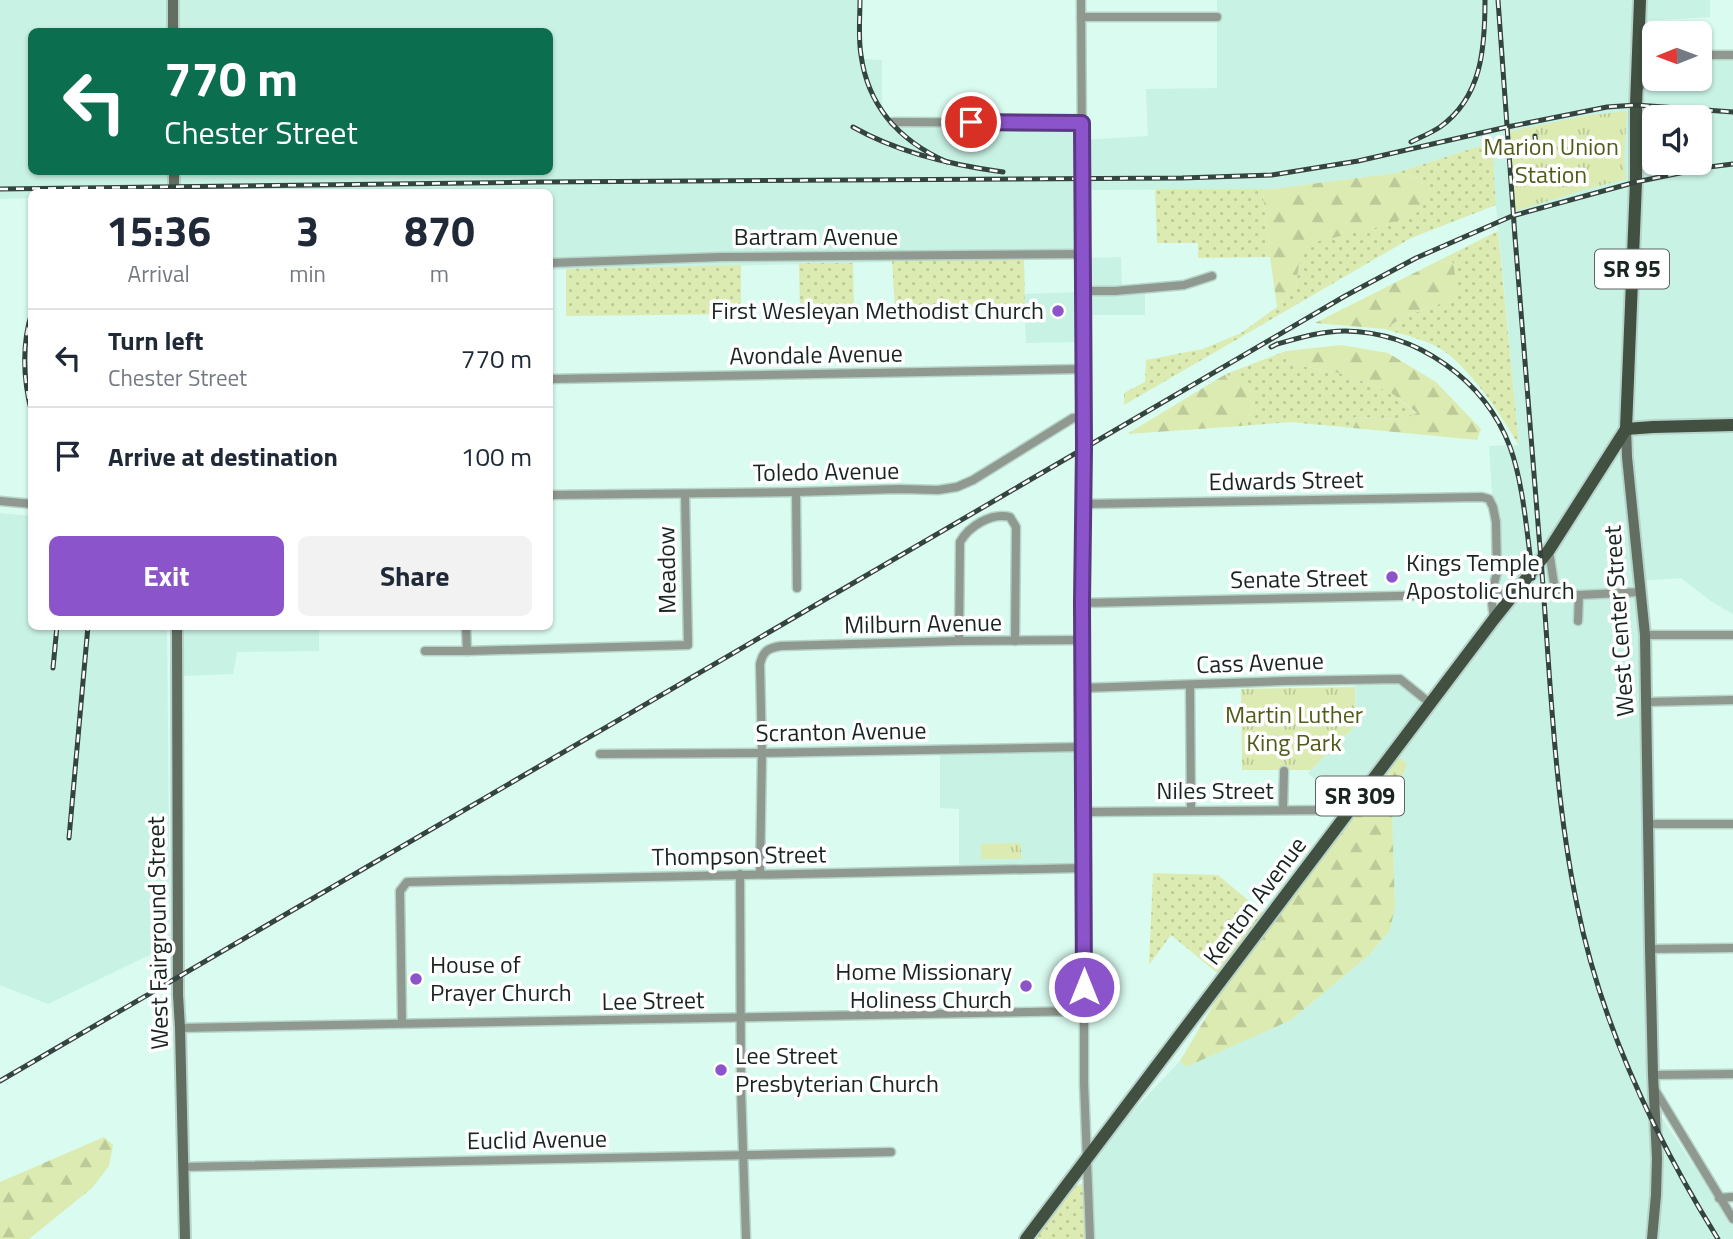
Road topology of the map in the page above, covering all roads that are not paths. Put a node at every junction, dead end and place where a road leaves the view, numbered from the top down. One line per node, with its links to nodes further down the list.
1 (173, 0): 8 (main road)
2 (1081, 0): 4 (street)
3 (1640, 0): 6 (main road, West Center Street / SR 95)
4 (1081, 16): 5 (street); 14 (street)
5 (1217, 17)
6 (1640, 21): 7 (street); 12 (main road, West Center Street / SR 95)
7 (1642, 27)
8 (173, 28)
9 (1712, 55): 10 (street)
10 (1733, 55)
11 (1642, 82): 12 (street)
12 (1636, 94): 23 (main road, West Center Street / SR 95)
13 (893, 122): 14 (street)
14 (1082, 123): 15 (street)
15 (1082, 254): 16 (street, Bartram Avenue); 18 (street)
16 (553, 263)
17 (1212, 276): 18 (street)
18 (1083, 291): 19 (street)
19 (1083, 369): 20 (street, Avondale Avenue); 21 (street)
20 (553, 379)
21 (1083, 418): 24 (street, Toledo Avenue); 29 (street)
22 (1733, 425): 23 (main road)
23 (1626, 429): 30 (main road, Kenton Avenue / SR 309); 33 (main road, West Center Street / SR 95)
24 (796, 492): 25 (street, Toledo Avenue); 31 (street)
25 (685, 494): 26 (street, Toledo Avenue); 47 (street, Meadow)
26 (553, 495)
27 (0, 501): 28 (street)
28 (28, 504)
29 (1084, 504): 34 (street, Edwards Street); 36 (street)
30 (1549, 550): 32 (main road, Kenton Avenue / SR 309); 35 (street)
31 (797, 588)
32 (1516, 591): 34 (street, Senate Street); 37 (main road, Kenton Avenue / SR 309)
33 (1641, 592): 35 (street); 41 (main road, West Center Street / SR 95)
34 (1491, 594): 36 (street, Senate Street); 37 (street)
35 (1579, 594): 38 (street)
36 (1082, 603): 43 (street)
37 (1494, 620): 52 (main road, Kenton Avenue / SR 309)
38 (1578, 621)
39 (177, 630): 71 (main road, West Fairground Street)
40 (466, 630): 47 (street)
41 (1645, 635): 42 (street); 51 (main road, West Center Street / SR 95)
42 (1733, 635)
43 (1082, 640): 45 (street, Milburn Avenue); 49 (street)
44 (959, 641): 45 (street, Milburn Avenue); 45 (street); 54 (street, Milburn Avenue)
45 (1015, 641)
46 (425, 651): 47 (street)
47 (467, 651)
48 (1190, 685): 49 (street, Cass Avenue); 52 (street, Cass Avenue); 57 (street)
49 (1083, 688): 53 (street)
50 (1733, 701): 51 (street)
51 (1647, 702): 61 (main road, West Center Street / SR 95)
52 (1431, 704): 60 (main road, Kenton Avenue / SR 309)
53 (1083, 747): 54 (street, Scranton Avenue); 59 (street)
54 (762, 753): 55 (street, Scranton Avenue); 65 (street)
55 (600, 754)
56 (1284, 771): 58 (street)
57 (1191, 810): 58 (street, Niles Street); 59 (street, Niles Street)
58 (1283, 810): 60 (street, Niles Street)
59 (1083, 812): 63 (street)
60 (1347, 813): 77 (main road, Kenton Avenue / SR 309)
61 (1648, 824): 62 (street); 67 (main road, West Center Street / SR 95)
62 (1733, 824)
63 (1083, 868): 65 (street, Thompson Street); 68 (street)
64 (740, 874): 65 (street, Thompson Street); 69 (street); 70 (street, Thompson Street)
65 (760, 874)
66 (1733, 948): 67 (street)
67 (1650, 949): 73 (main road, West Center Street / SR 95)
68 (1084, 1011): 69 (street, Lee Street); 77 (street)
69 (740, 1019): 70 (street, Lee Street); 76 (street)
70 (402, 1023): 71 (street, Lee Street)
71 (180, 1028): 78 (main road, West Fairground Street)
72 (1733, 1074): 73 (street)
73 (1653, 1075): 74 (main road, West Center Street / SR 95)
74 (1654, 1088): 80 (street); 86 (main road, West Center Street / SR 95)
75 (891, 1152): 76 (street, Euclid Avenue)
76 (743, 1156): 78 (street, Euclid Avenue); 83 (street)
77 (1086, 1159): 84 (main road, SR 309); 85 (street)
78 (183, 1167): 82 (main road, West Fairground Street)
79 (1733, 1197): 80 (street)
80 (1719, 1198): 81 (street)
81 (1733, 1219)
82 (185, 1239)
83 (747, 1239)
84 (1026, 1239)
85 (1090, 1239)
86 (1652, 1239)

